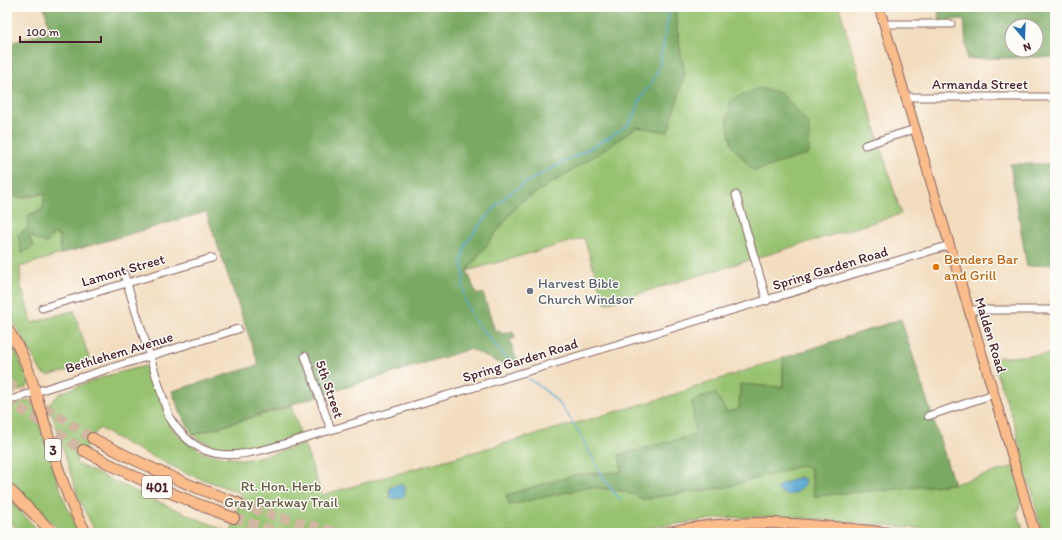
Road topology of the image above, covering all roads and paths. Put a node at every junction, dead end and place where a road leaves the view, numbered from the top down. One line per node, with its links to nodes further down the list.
1 (879, 7): 2 (main road, Malden Road)
2 (884, 24): 3 (street); 4 (main road, Malden Road)
3 (951, 24)
4 (905, 97): 5 (street, Armanda Street); 6 (main road, Malden Road)
5 (1055, 97)
6 (915, 129): 7 (street); 9 (main road, Malden Road)
7 (866, 145)
8 (736, 195): 13 (street)
9 (950, 245): 13 (street, Spring Garden Road); 15 (main road, Malden Road)
10 (212, 258): 12 (street, Lamont Street)
11 (124, 274): 12 (street, Spring Garden Road)
12 (126, 282): 14 (street, Lamont Street); 19 (street, Spring Garden Road)
13 (767, 301): 25 (street, Spring Garden Road)
14 (42, 308)
15 (969, 310): 16 (street); 22 (main road, Malden Road)
16 (1055, 310)
17 (7, 328): 21 (highway, 3)
18 (238, 330): 19 (street, Bethlehem Avenue)
19 (150, 356): 21 (street, Bethlehem Avenue); 25 (street, Spring Garden Road)
20 (305, 356): 25 (street, 5th Street)
21 (36, 391): 23 (street, Bethlehem Avenue); 32 (highway, 3)
22 (994, 394): 24 (street); 35 (main road, Malden Road)
23 (7, 401)
24 (928, 416)
25 (331, 430)
26 (92, 438): 29 (highway, 401)
27 (83, 450): 30 (highway, 401)
28 (7, 487): 31 (highway)
29 (238, 503)
30 (234, 518)
31 (53, 533)
32 (86, 533)
33 (664, 533): 34 (highway)
34 (890, 533)
35 (1035, 533)

